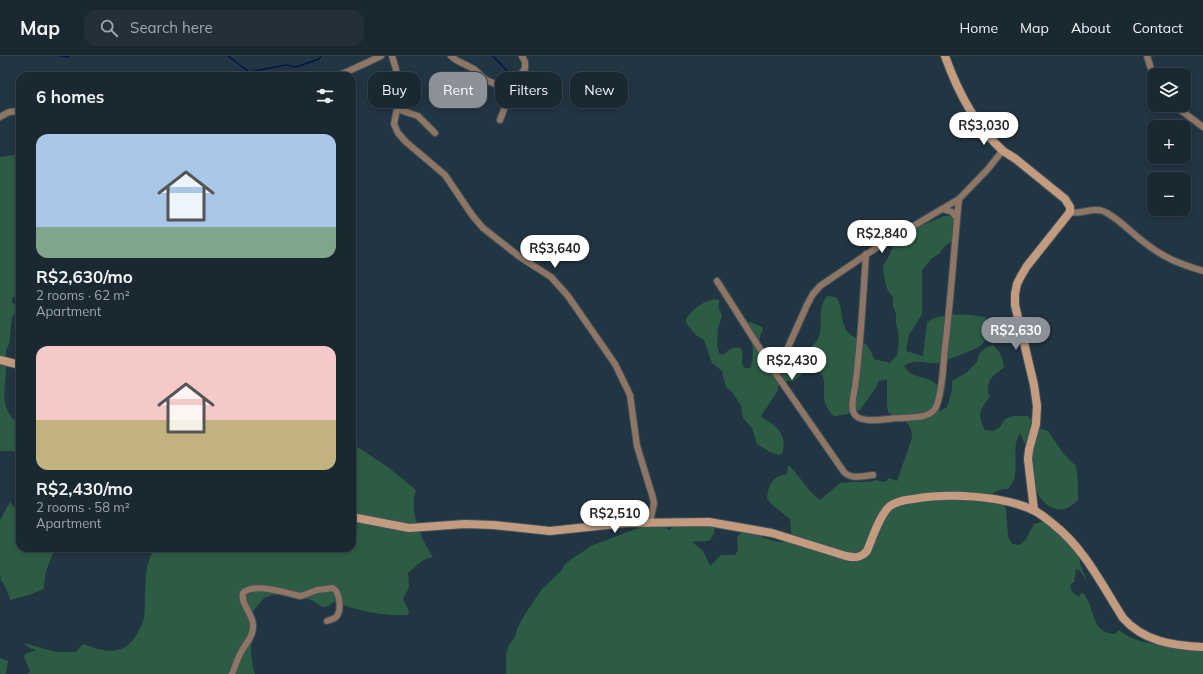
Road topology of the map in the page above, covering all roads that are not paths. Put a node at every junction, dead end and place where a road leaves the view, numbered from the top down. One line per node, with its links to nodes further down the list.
1 (381, 56): 8 (street)
2 (392, 56): 12 (street)
3 (451, 56): 10 (street)
4 (522, 56): 9 (street)
5 (945, 56): 19 (street)
6 (1147, 56): 7 (street)
7 (1151, 68)
8 (347, 72)
9 (522, 72)
10 (495, 84)
11 (505, 108): 16 (street)
12 (397, 109): 18 (street); 33 (street)
13 (16, 111): 15 (street)
14 (1184, 112): 17 (street)
15 (0, 118)
16 (500, 120)
17 (1203, 126)
18 (435, 133)
19 (1003, 150): 20 (street); 22 (street)
20 (959, 199): 21 (street); 23 (street)
21 (943, 209): 23 (street); 24 (street)
22 (1070, 212): 25 (street); 31 (street)
23 (957, 218): 24 (street)
24 (866, 254): 29 (street)
25 (1203, 271)
26 (718, 281): 29 (street)
27 (0, 360): 28 (street)
28 (16, 364)
29 (776, 374): 30 (street)
30 (873, 475)
31 (1034, 510): 33 (street); 35 (street)
32 (356, 518): 33 (street)
33 (650, 522)
34 (327, 621): 36 (street)
35 (1203, 647)
36 (232, 674)

